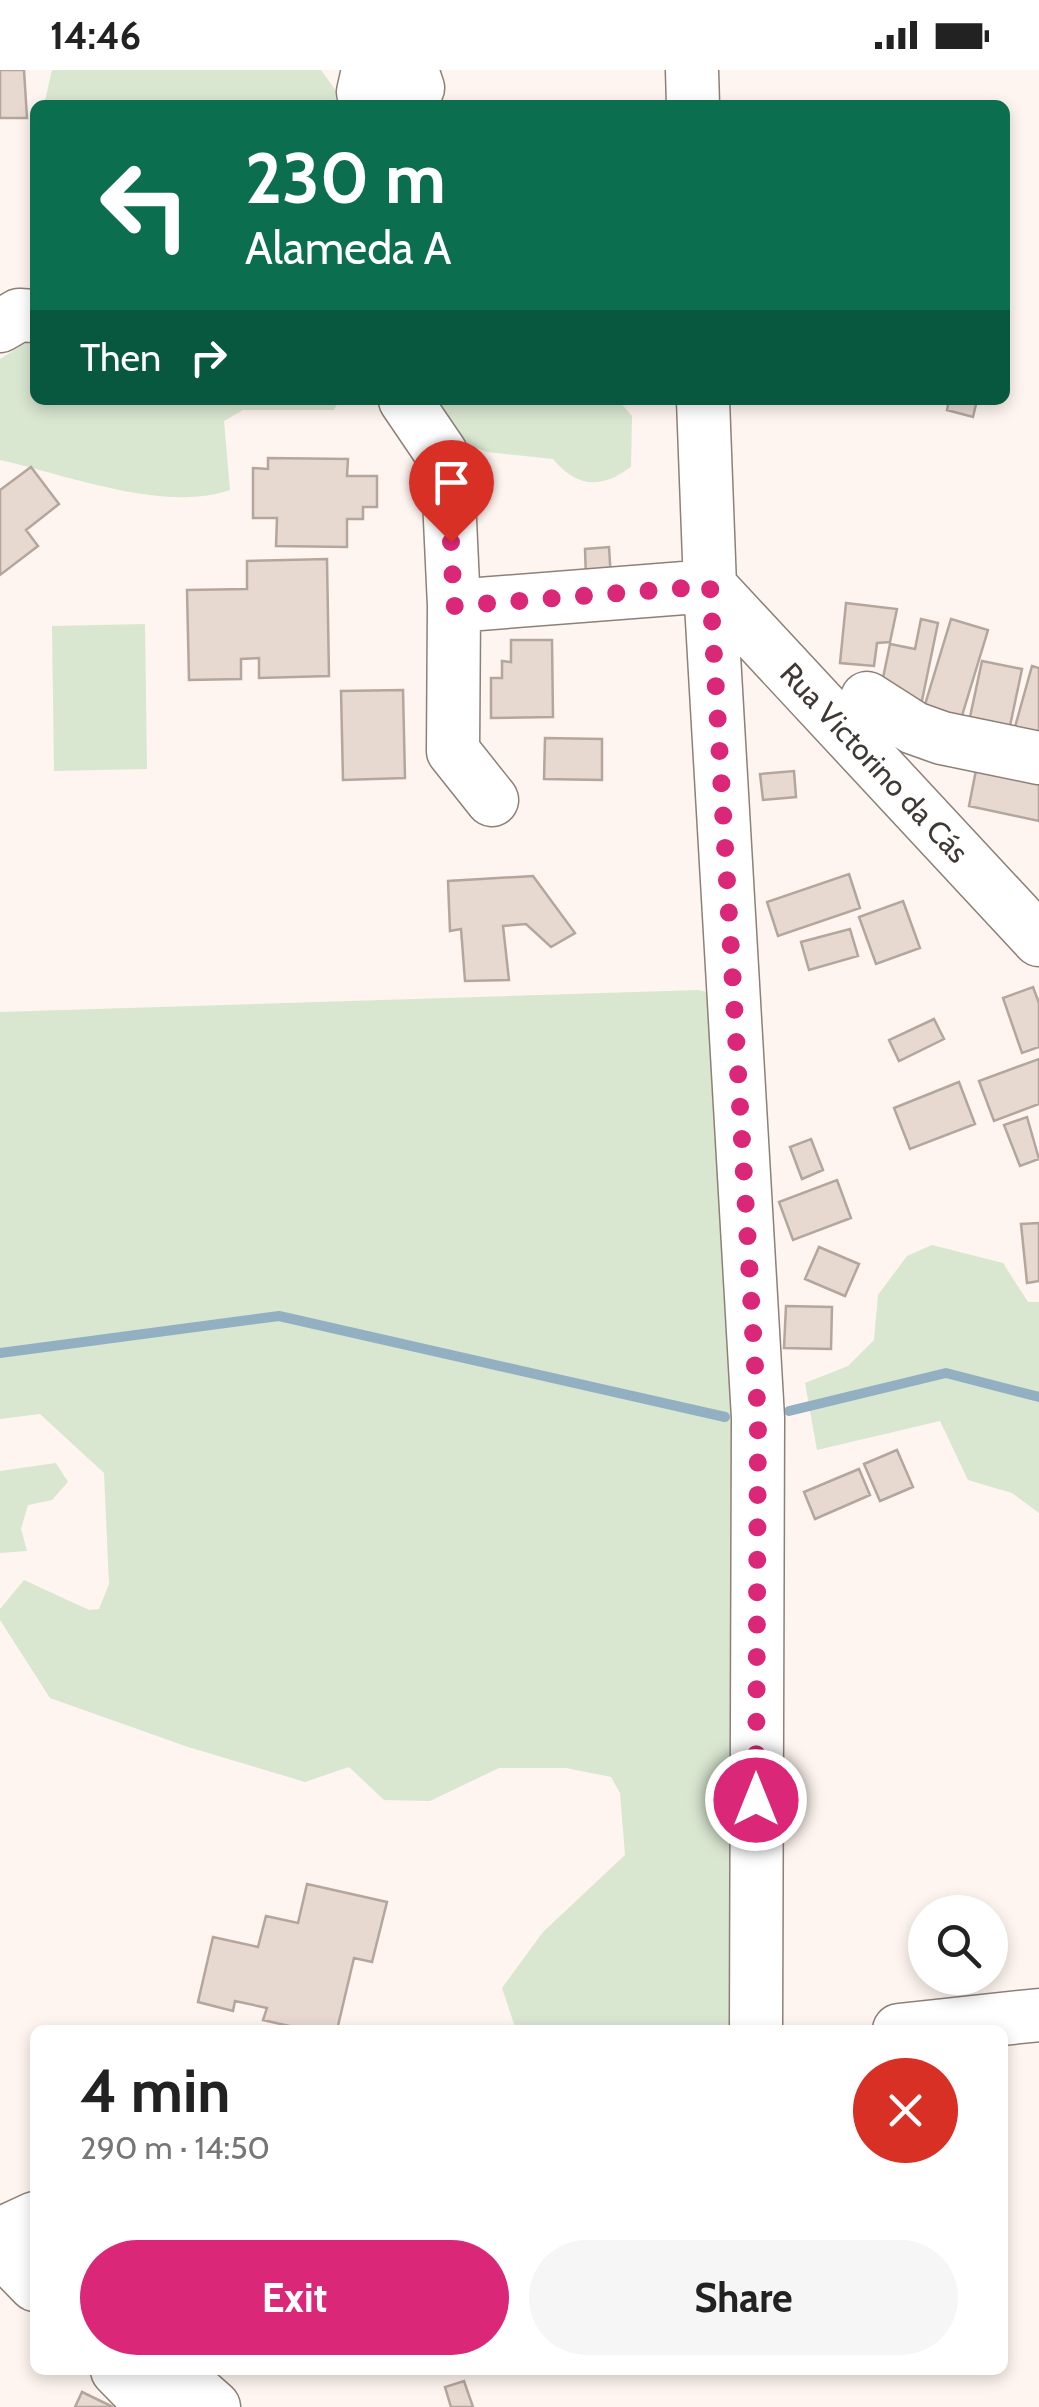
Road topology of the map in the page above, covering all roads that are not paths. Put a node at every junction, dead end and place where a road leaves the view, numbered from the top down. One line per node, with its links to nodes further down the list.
1 (368, 70): 4 (street)
2 (412, 70): 5 (street)
3 (692, 70): 6 (street)
4 (366, 100)
5 (412, 100)
6 (694, 100)
7 (30, 316): 8 (street)
8 (0, 326)
9 (409, 405): 12 (street)
10 (704, 405): 11 (street)
11 (710, 586): 12 (street); 16 (street, Rua Victorino da Cás); 20 (street)
12 (454, 606): 17 (street)
13 (867, 698): 14 (street)
14 (942, 738): 15 (street); 16 (street)
15 (1039, 758)
16 (896, 787): 18 (street, Rua Victorino da Cás)
17 (492, 800)
18 (1039, 940)
19 (1039, 2015): 21 (street)
20 (756, 2025)
21 (946, 2025)
22 (19, 2231): 23 (street)
23 (30, 2268)
24 (122, 2375): 26 (street)
25 (178, 2375): 27 (street)
26 (152, 2407)
27 (214, 2407)

